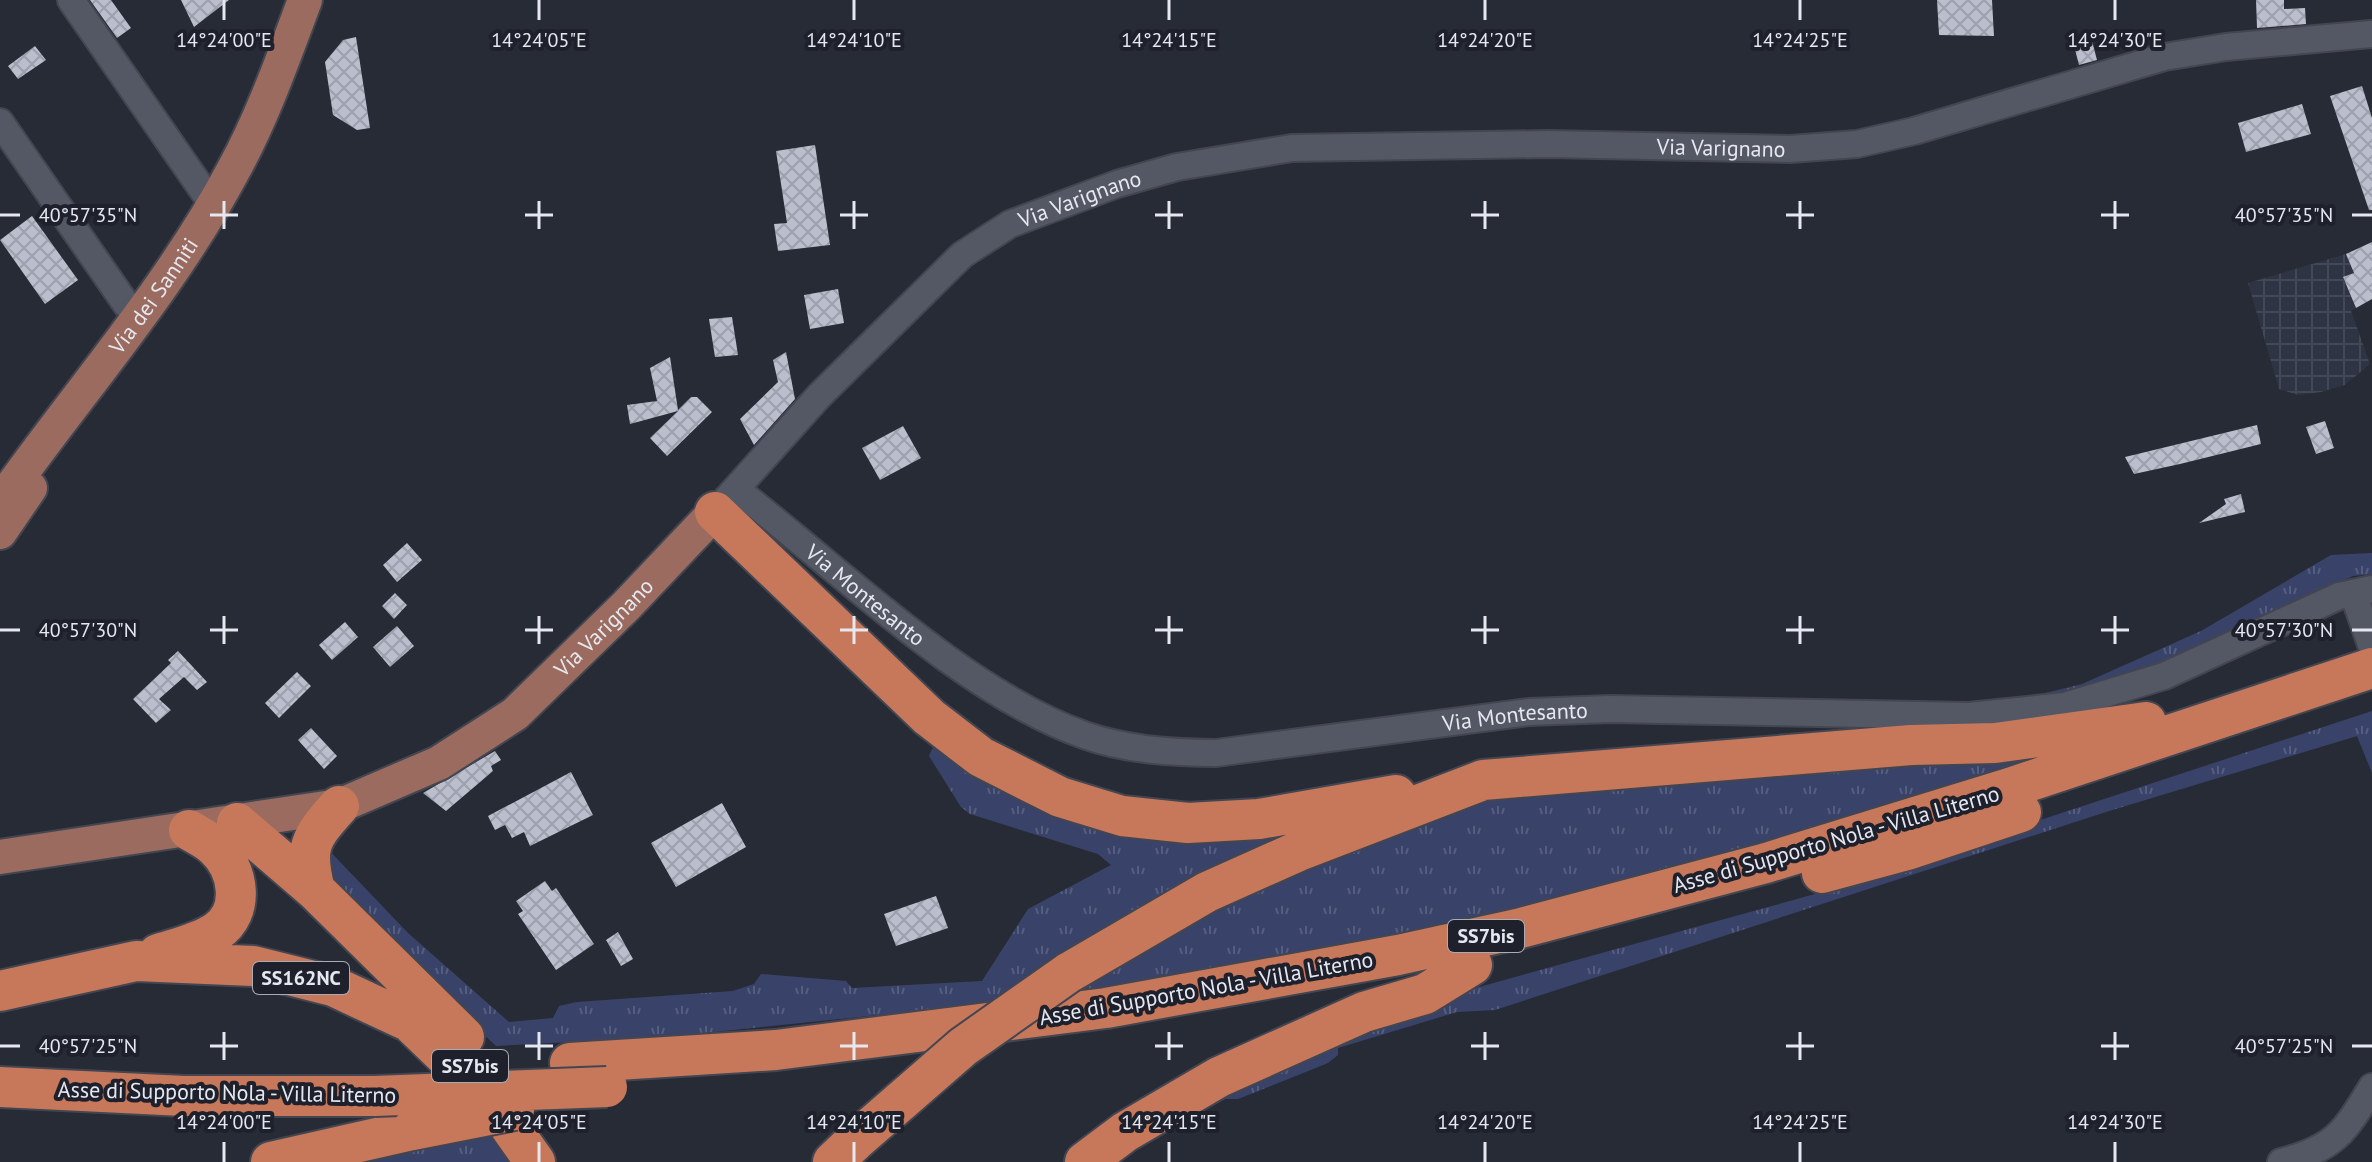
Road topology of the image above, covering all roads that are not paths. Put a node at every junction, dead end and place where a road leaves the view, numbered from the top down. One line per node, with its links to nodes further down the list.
1 (71, 0): 5 (street)
2 (305, 0): 5 (main road, Via dei Sanniti)
3 (2372, 34): 8 (street, Via Varignano)
4 (0, 122): 6 (street)
5 (213, 205): 6 (main road, Via dei Sanniti)
6 (141, 316): 7 (main road, Via dei Sanniti)
7 (101, 372): 9 (main road, Via dei Sanniti); 10 (main road, Via dei Sanniti)
8 (726, 501): 11 (street, Via Montesanto); 16 (highway); 17 (main road, Via Varignano)
9 (0, 503)
10 (0, 532)
11 (2363, 591): 12 (street, Via Montesanto)
12 (2372, 647)
13 (2372, 668): 15 (highway, Asse di Supporto Nola - Villa Literno / SS7bis)
14 (2372, 696): 23 (highway, Asse di Supporto Nola - Villa Literno / SS7bis)
15 (2248, 709): 16 (highway); 26 (highway, Asse di Supporto Nola - Villa Literno / SS7bis)
16 (1483, 780): 30 (highway, bridge)
17 (339, 806): 18 (main road, Via Varignano); 21 (highway)
18 (237, 823): 19 (main road, Via Varignano); 21 (highway)
19 (189, 830): 20 (main road, Via Varignano); 22 (highway)
20 (0, 857)
21 (315, 890): 33 (highway)
22 (136, 961): 24 (highway, SS162NC); 32 (highway, SS162NC)
23 (1472, 965): 28 (highway, Asse di Supporto Nola - Villa Literno / SS7bis); 34 (highway)
24 (0, 991)
25 (0, 1061): 26 (highway, Asse di Supporto Nola - Villa Literno / SS7bis)
26 (372, 1083): 27 (highway, Asse di Supporto Nola - Villa Literno / SS7bis); 28 (highway, Asse di Supporto Nola - Villa Literno / SS7bis, bridge)
27 (0, 1087)
28 (607, 1087): 31 (highway, bridge)
29 (2372, 1087): 35 (street)
30 (844, 1151)
31 (271, 1162)
32 (535, 1162)
33 (564, 1162)
34 (1085, 1162)
35 (2281, 1162)

